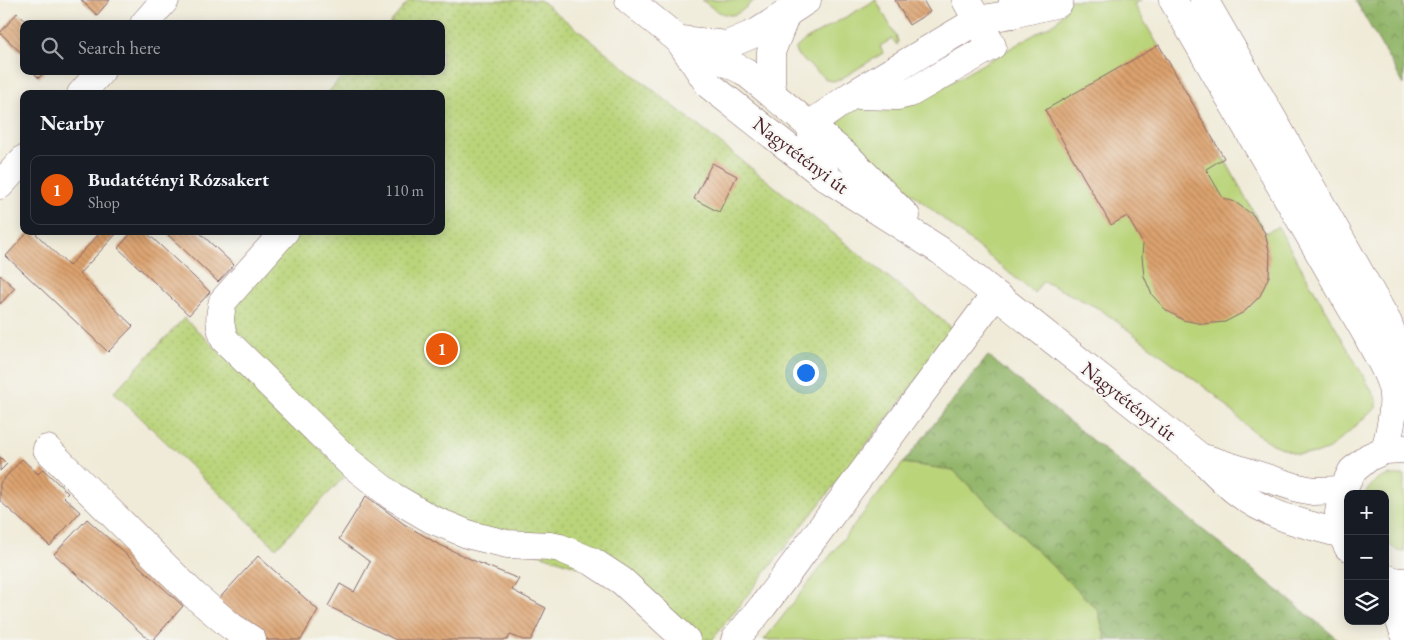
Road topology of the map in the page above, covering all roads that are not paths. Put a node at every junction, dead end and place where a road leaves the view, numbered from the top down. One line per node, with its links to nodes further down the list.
1 (165, 0): 9 (main road)
2 (629, 0): 10 (main road, Nagytétényi út)
3 (1059, 0): 7 (main road)
4 (1173, 0): 21 (main road)
5 (1204, 0): 21 (main road)
6 (797, 6): 10 (main road); 13 (main road)
7 (1012, 7): 8 (main road)
8 (972, 10): 14 (main road)
9 (148, 20)
10 (679, 40): 13 (main road, Nagytétényi út); 16 (main road, Nagytétényi út)
11 (99, 75): 12 (main road)
12 (85, 90)
13 (773, 94): 14 (main road, Nagytétényi út)
14 (812, 127): 16 (main road); 19 (main road, Nagytétényi út)
15 (20, 163): 17 (main road)
16 (826, 178): 19 (main road, Nagytétényi út)
17 (0, 185)
18 (281, 235): 34 (main road)
19 (941, 251): 20 (main road, Nagytétényi út)
20 (995, 295): 25 (main road, Nagytétényi út); 35 (main road)
21 (1386, 324): 22 (main road); 24 (main road)
22 (1404, 365)
23 (47, 449): 33 (main road)
24 (1395, 449): 26 (main road, Nagytétényi út)
25 (1200, 457): 26 (main road, Nagytétényi út); 28 (main road, Nagytétényi út)
26 (1343, 490): 27 (main road, Nagytétényi út)
27 (1344, 536)
28 (1344, 540)
29 (1389, 579): 30 (main road)
30 (1404, 582)
31 (1389, 593): 32 (main road)
32 (1404, 632)
33 (252, 640)
34 (686, 640)
35 (735, 640)

